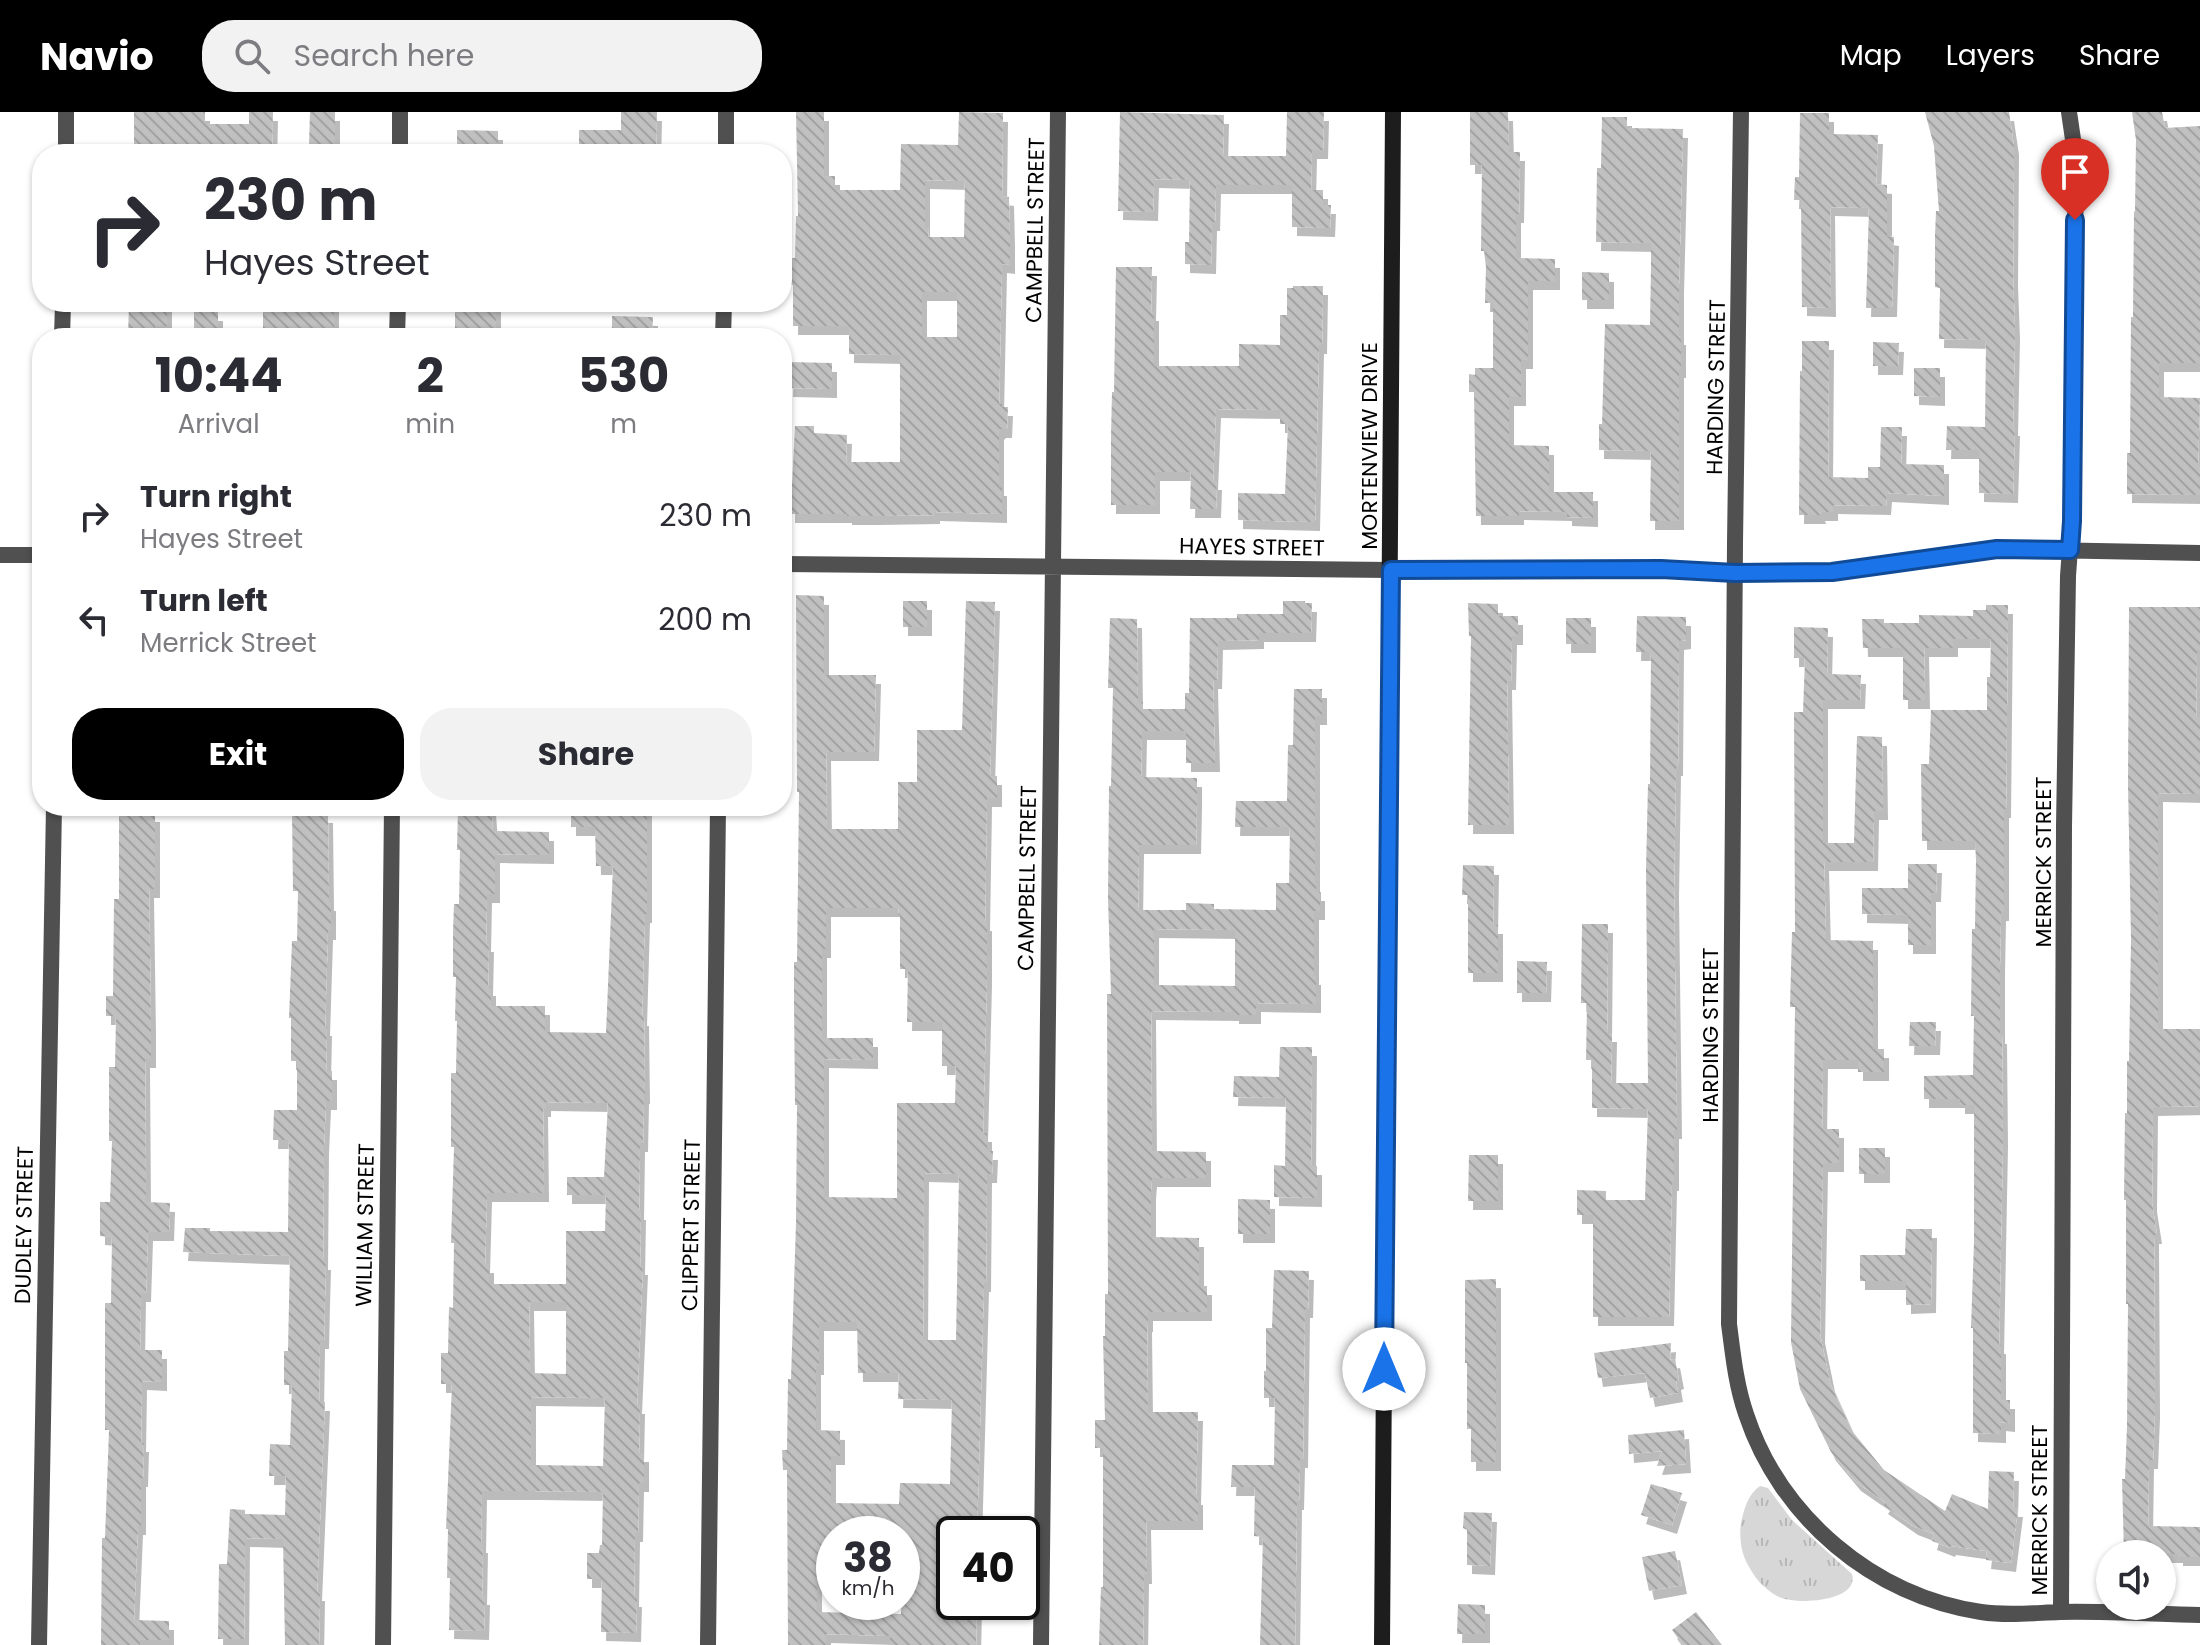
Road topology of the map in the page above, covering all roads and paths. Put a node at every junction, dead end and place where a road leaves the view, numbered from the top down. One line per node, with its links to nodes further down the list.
1 (66, 112): 8 (street)
2 (400, 112): 9 (street)
3 (726, 112): 10 (street)
4 (1058, 112): 16 (street, CAMPBELL STREET)
5 (1393, 112): 17 (street, MORTENVIEW DRIVE)
6 (1741, 112): 18 (street, HARDING STREET)
7 (2069, 112): 11 (street, MERRICK STREET)
8 (66, 144)
9 (400, 144)
10 (726, 144)
11 (2070, 550): 12 (street, HAYES STREET); 18 (street, HAYES STREET); 22 (street, MERRICK STREET)
12 (2200, 553)
13 (0, 555): 14 (street)
14 (32, 555)
15 (792, 564): 16 (street, HAYES STREET)
16 (1053, 567): 17 (street, HAYES STREET); 27 (street, CAMPBELL STREET)
17 (1391, 570): 18 (street, HAYES STREET); 28 (street, MORTENVIEW DRIVE)
18 (1735, 573): 22 (street, HARDING STREET)
19 (54, 816): 24 (street, DUDLEY STREET)
20 (392, 816): 25 (street, WILLIAM STREET)
21 (718, 816): 26 (street, CLIPPERT STREET)
22 (2061, 1612): 23 (street, HARDING STREET)
23 (2200, 1615)
24 (39, 1645)
25 (383, 1645)
26 (708, 1645)
27 (1041, 1645)
28 (1382, 1645)

